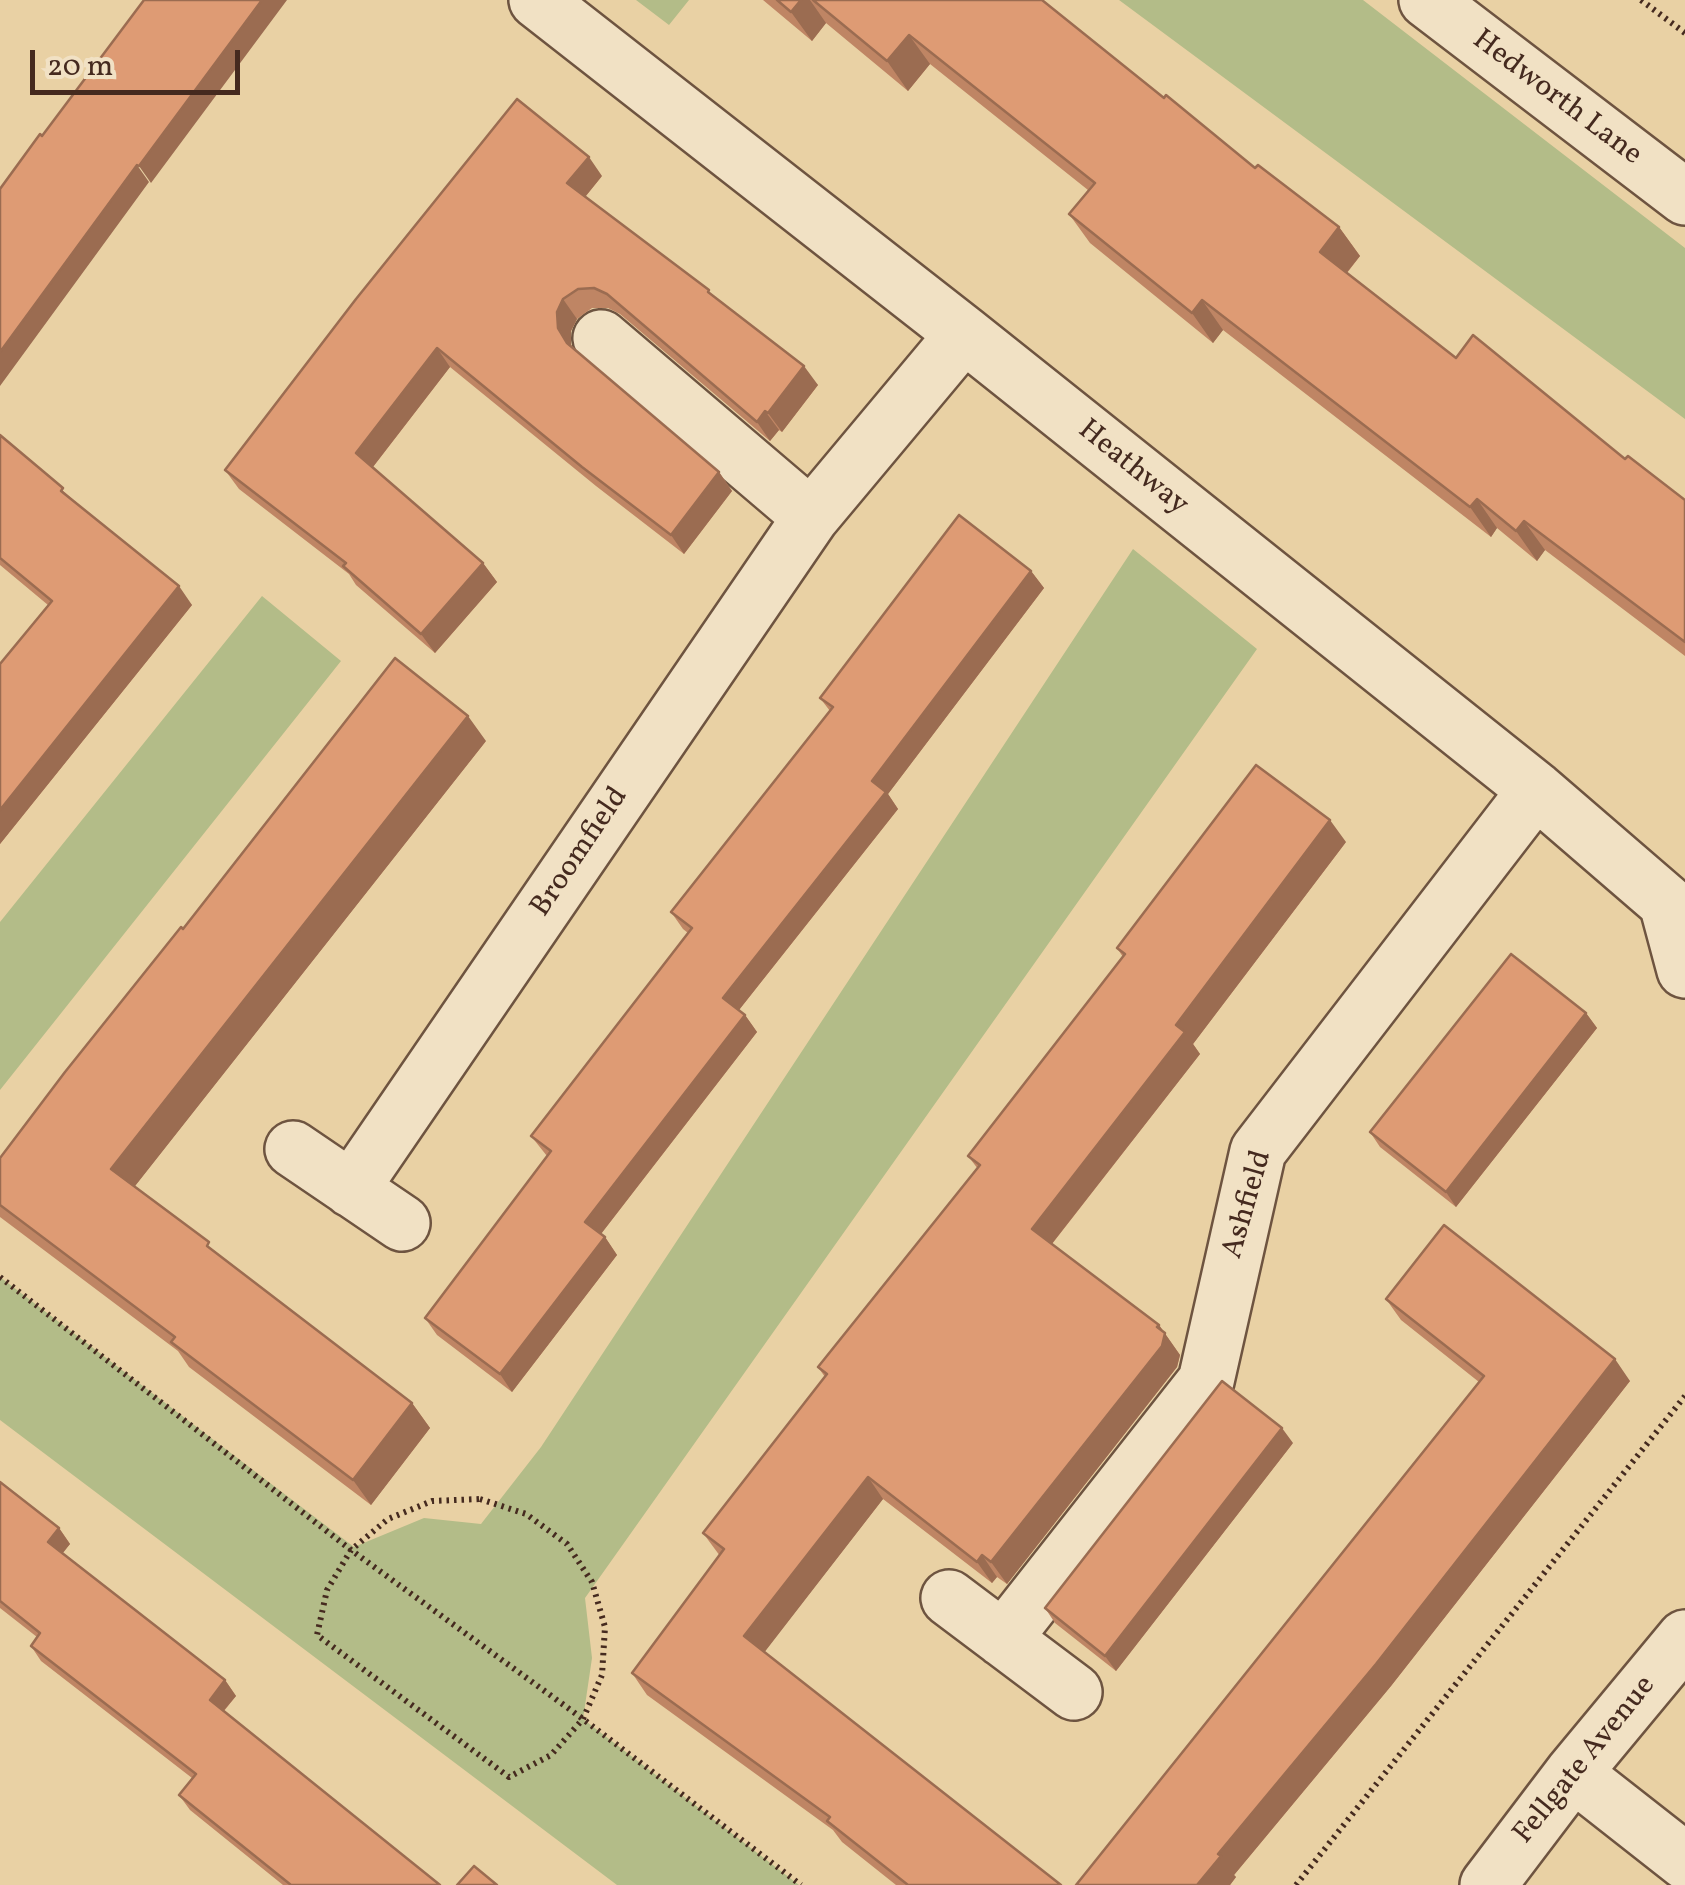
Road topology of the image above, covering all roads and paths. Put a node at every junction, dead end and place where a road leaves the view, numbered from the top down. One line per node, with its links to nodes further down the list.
1 (537, 0): 6 (street, Heathway)
2 (1427, 0): 5 (street, Hedworth Lane)
3 (1641, 0): 4 (path)
4 (1685, 33)
5 (1685, 197)
6 (964, 334): 8 (street, Broomfield); 9 (street, Heathway)
7 (601, 338): 8 (street)
8 (811, 517): 12 (street, Broomfield)
9 (1536, 790): 10 (street, Heathway); 18 (street, Ashfield)
10 (1685, 970)
11 (292, 1149): 12 (street)
12 (351, 1188): 13 (street)
13 (402, 1223)
14 (0, 1277): 16 (path)
15 (1685, 1396): 25 (path)
16 (351, 1550): 21 (path); 21 (path); 21 (path)
17 (950, 1598): 18 (street)
18 (1003, 1638): 20 (street)
19 (1685, 1638): 22 (street, Fellgate Avenue)
20 (1074, 1692)
21 (582, 1719): 24 (path)
22 (1573, 1772): 23 (street); 26 (street, Fellgate Avenue)
23 (1685, 1861)
24 (801, 1885)
25 (1296, 1885)
26 (1488, 1885)

